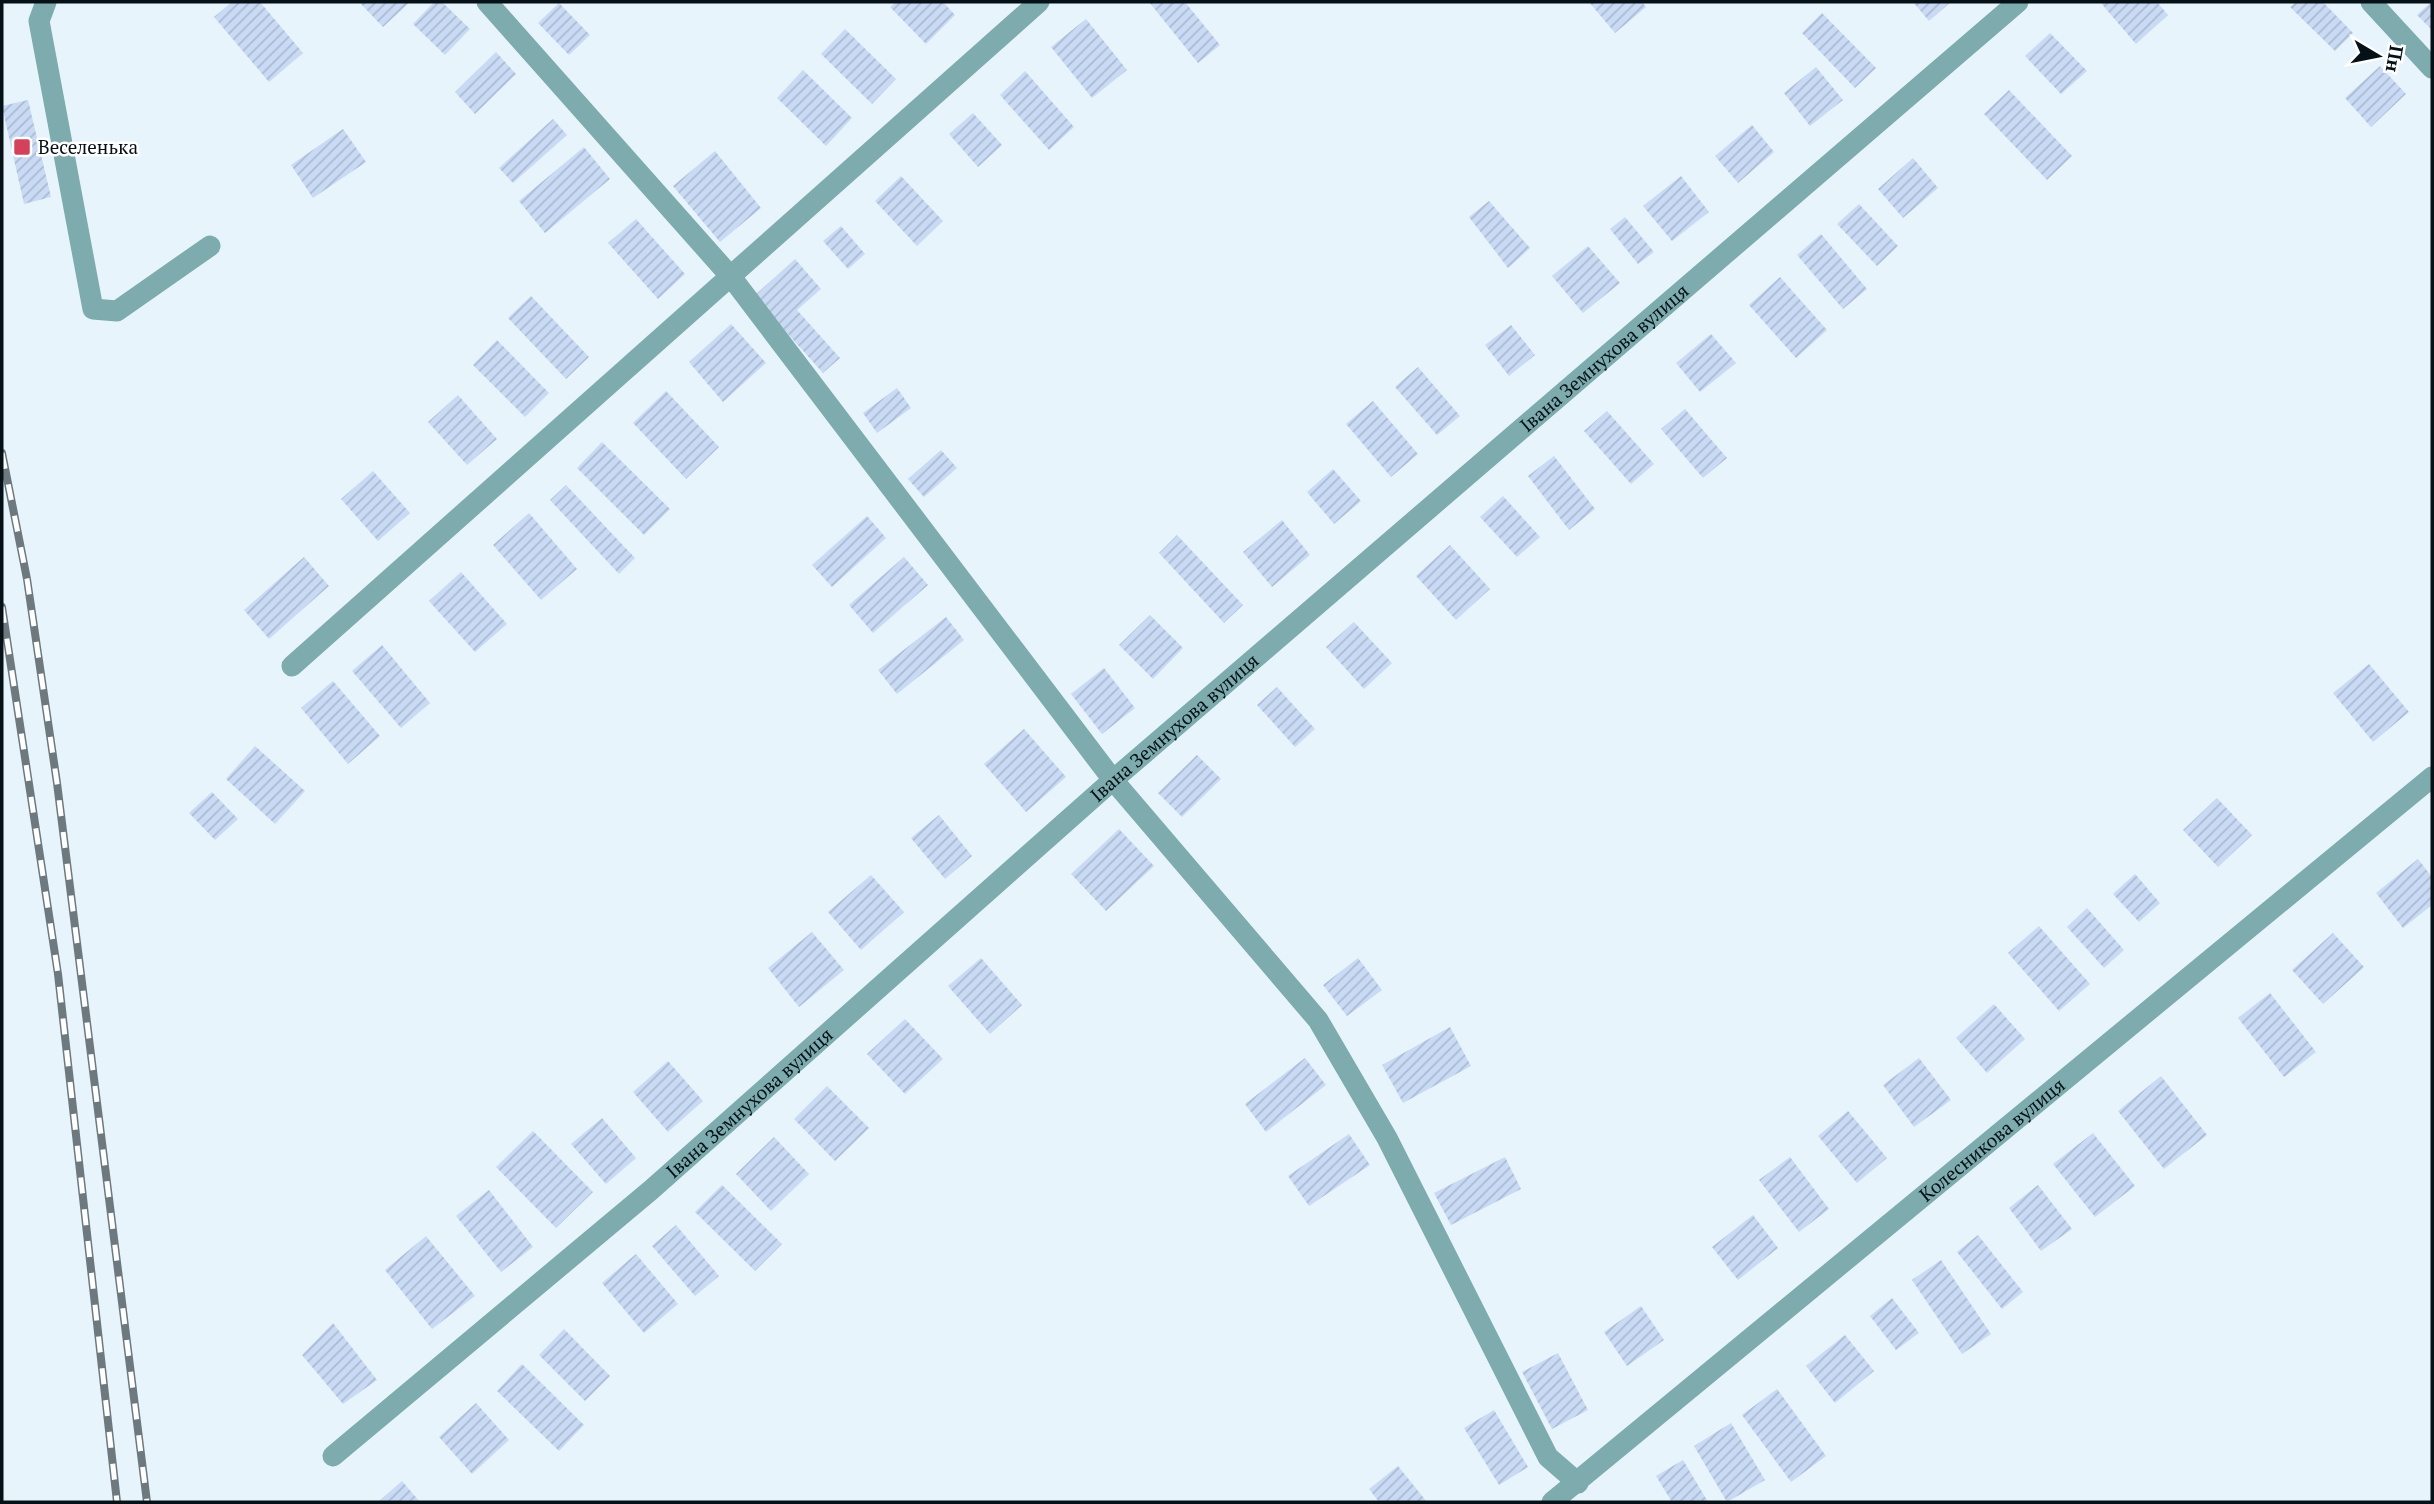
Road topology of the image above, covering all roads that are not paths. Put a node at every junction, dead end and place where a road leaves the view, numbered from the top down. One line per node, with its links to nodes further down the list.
1 (46, 2): 7 (street)
2 (488, 2): 8 (street)
3 (1039, 2): 8 (street)
4 (2018, 2): 11 (street, Івана Земнухова вулиця)
5 (2371, 2): 6 (street)
6 (2432, 68)
7 (210, 246)
8 (732, 278): 9 (street); 11 (street)
9 (292, 666)
10 (2432, 777): 13 (street, Колесникова вулиця)
11 (1113, 780): 12 (street, Івана Земнухова вулиця); 13 (street)
12 (333, 1456)
13 (1578, 1483): 14 (street, Колесникова вулиця)
14 (1552, 1502)

